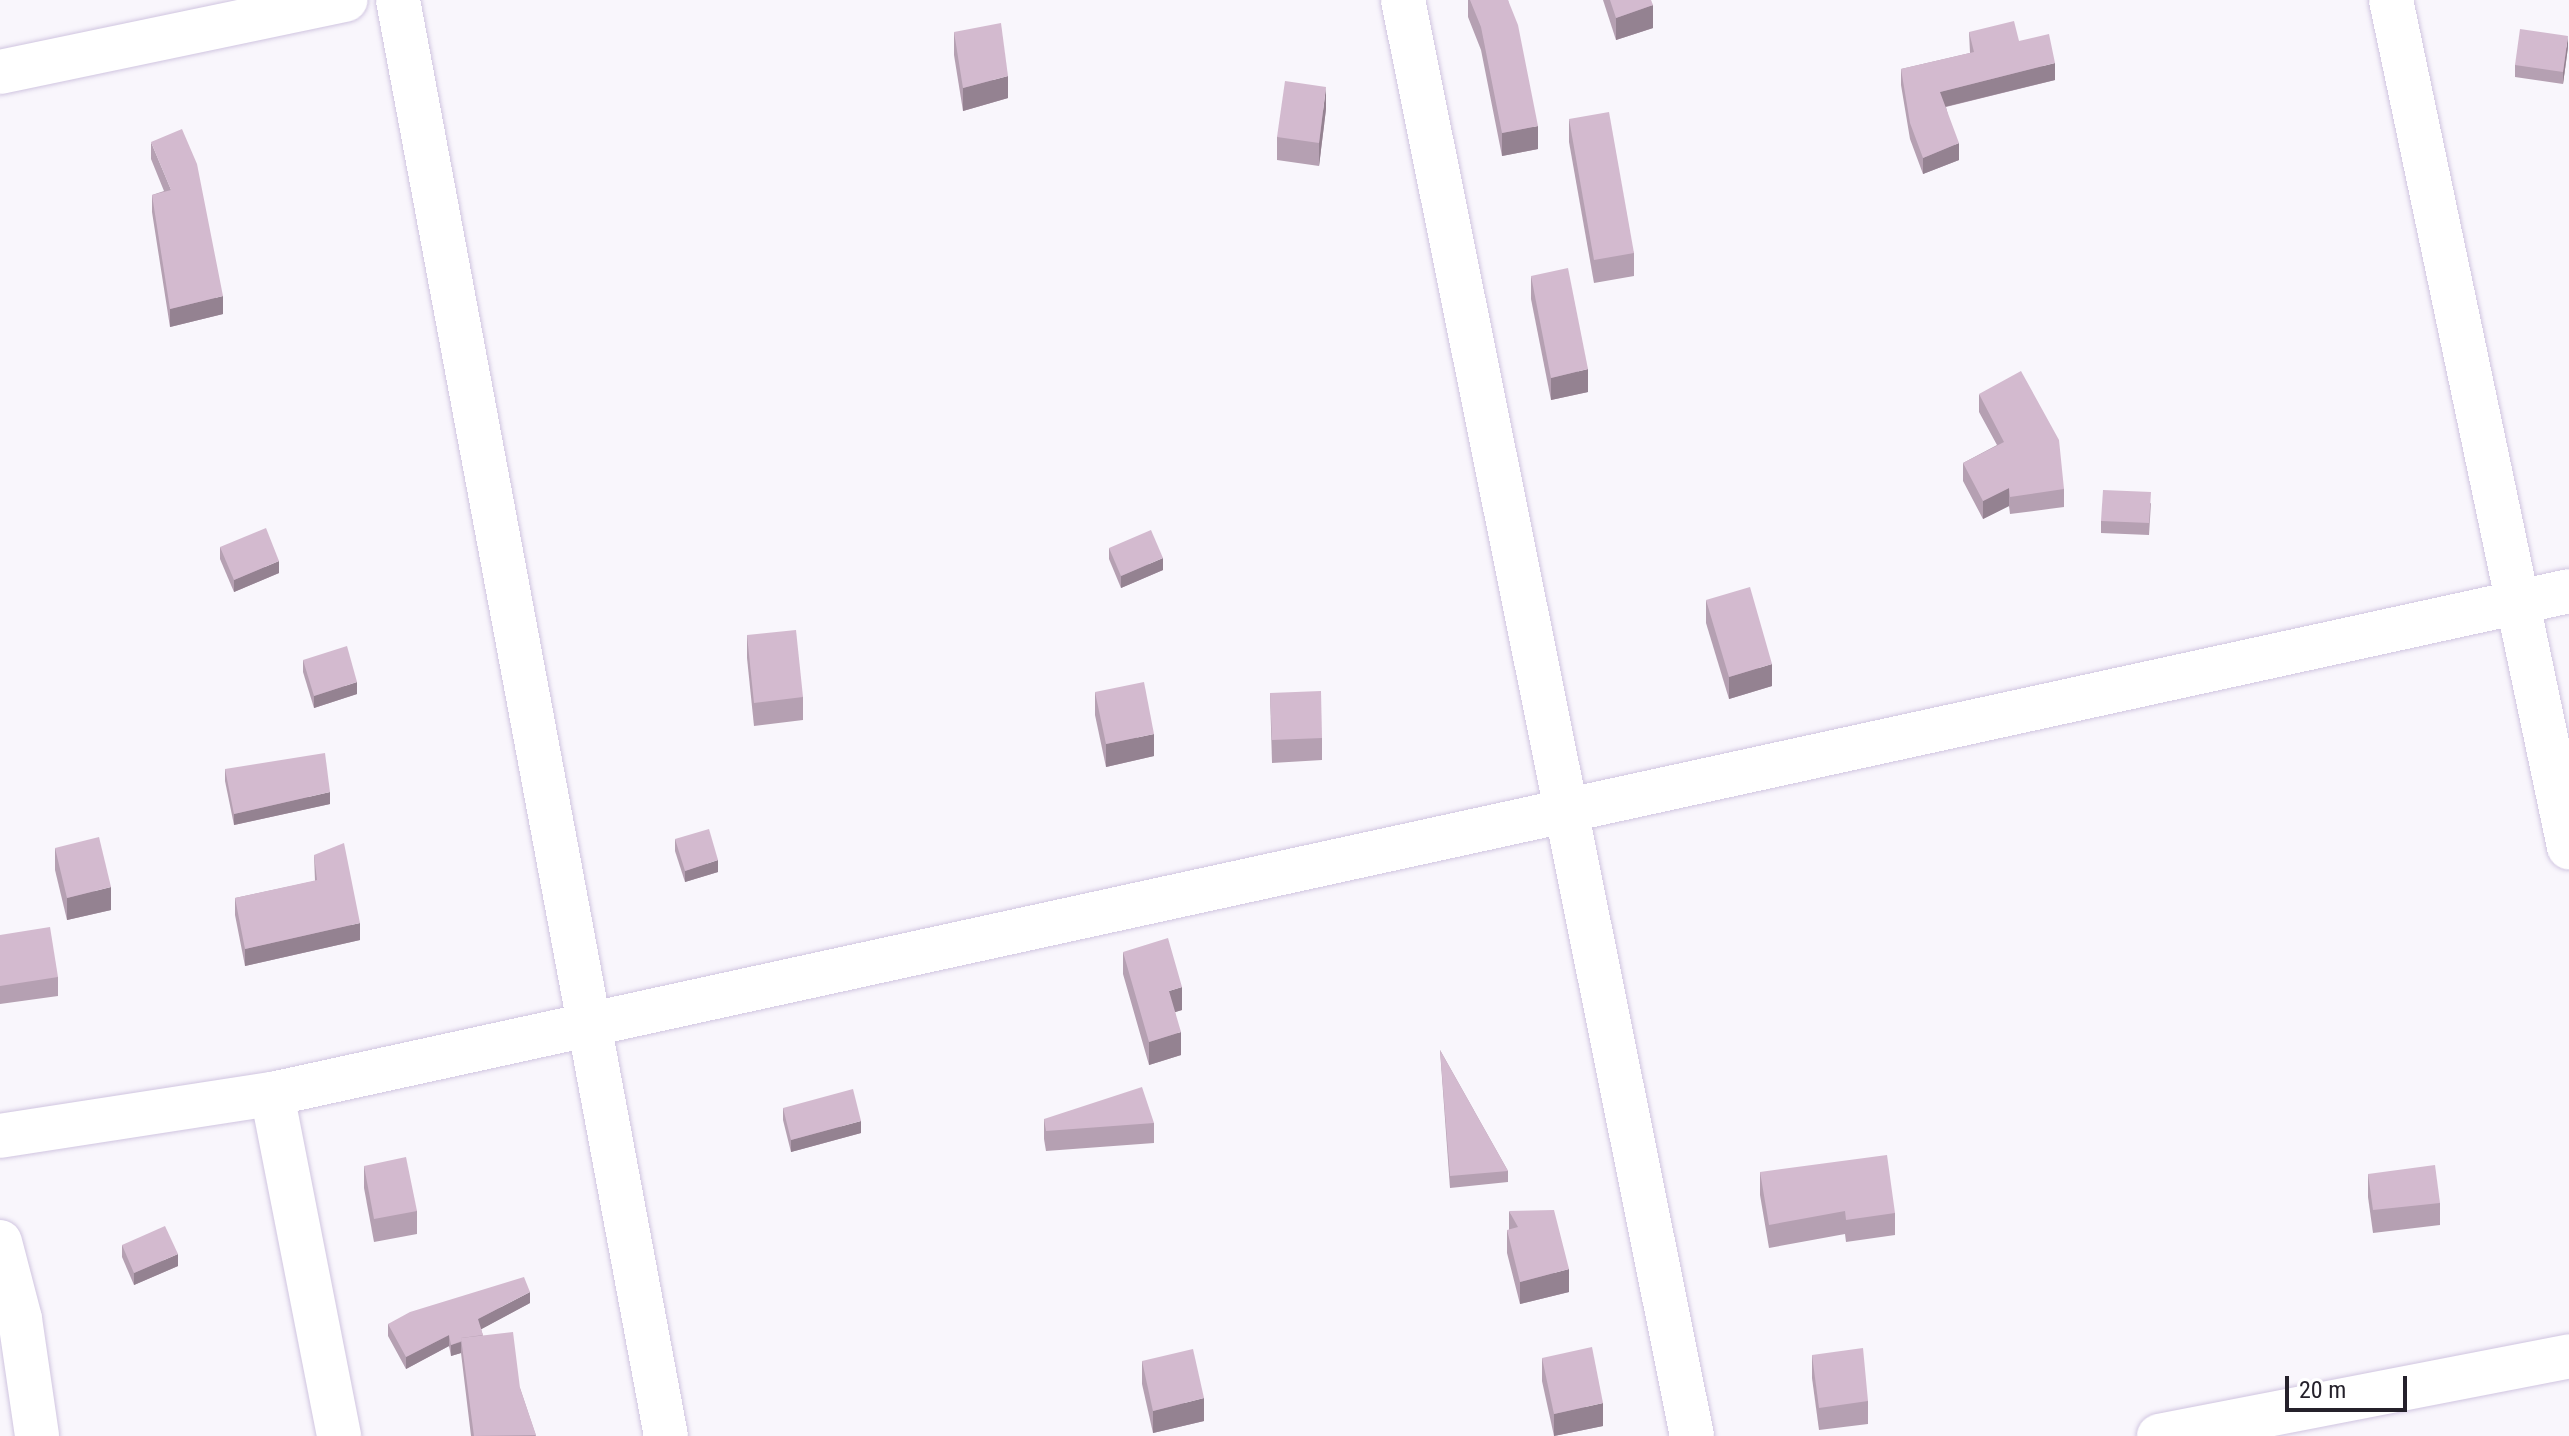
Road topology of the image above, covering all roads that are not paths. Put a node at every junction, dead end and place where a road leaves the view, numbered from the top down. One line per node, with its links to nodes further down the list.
1 (346, 0): 5 (street)
2 (398, 0): 10 (street)
3 (1403, 0): 8 (street)
4 (2391, 0): 7 (street)
5 (0, 72)
6 (2569, 591): 7 (street)
7 (2517, 602): 8 (street); 9 (street)
8 (1566, 809): 10 (street); 18 (street)
9 (2569, 847)
10 (586, 1023): 11 (street); 17 (street)
11 (272, 1094): 12 (street); 16 (street)
12 (0, 1136)
13 (0, 1242): 15 (street)
14 (2569, 1356): 19 (street)
15 (37, 1436)
16 (339, 1436)
17 (666, 1436)
18 (1692, 1436)
19 (2159, 1436)

